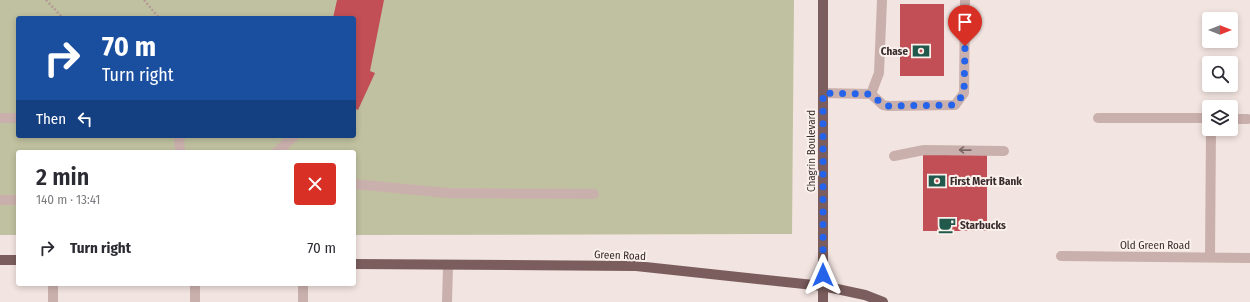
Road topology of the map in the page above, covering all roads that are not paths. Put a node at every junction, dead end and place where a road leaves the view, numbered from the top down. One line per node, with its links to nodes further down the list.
1 (823, 0): 4 (main road, Chagrin Boulevard)
2 (882, 0): 5 (street)
3 (966, 0): 5 (street)
4 (823, 93): 5 (street); 33 (main road, Chagrin Boulevard)
5 (871, 94)
6 (0, 118): 7 (street)
7 (16, 118)
8 (1098, 118): 9 (street)
9 (1202, 118)
10 (1238, 119): 11 (street)
11 (1248, 119)
12 (1211, 136): 24 (street)
13 (179, 138): 15 (street)
14 (292, 138): 16 (street)
15 (180, 150)
16 (279, 150)
17 (1004, 151): 18 (street, one-way to 18)
18 (894, 156)
19 (356, 184): 20 (street)
20 (594, 194)
21 (0, 200): 22 (street)
22 (16, 200)
23 (1061, 256): 24 (street, Old Green Road)
24 (1210, 257): 25 (street, Old Green Road)
25 (1250, 258)
26 (0, 260): 27 (main road)
27 (16, 260)
28 (356, 264): 29 (main road, Green Road)
29 (448, 266): 33 (main road, Green Road); 37 (street)
30 (53, 286): 34 (street)
31 (195, 286): 35 (street)
32 (303, 286): 36 (street)
33 (823, 286): 38 (main road, Chagrin Boulevard); 39 (main road, Green Road)
34 (53, 302)
35 (196, 302)
36 (303, 302)
37 (447, 302)
38 (823, 302)
39 (883, 302)

